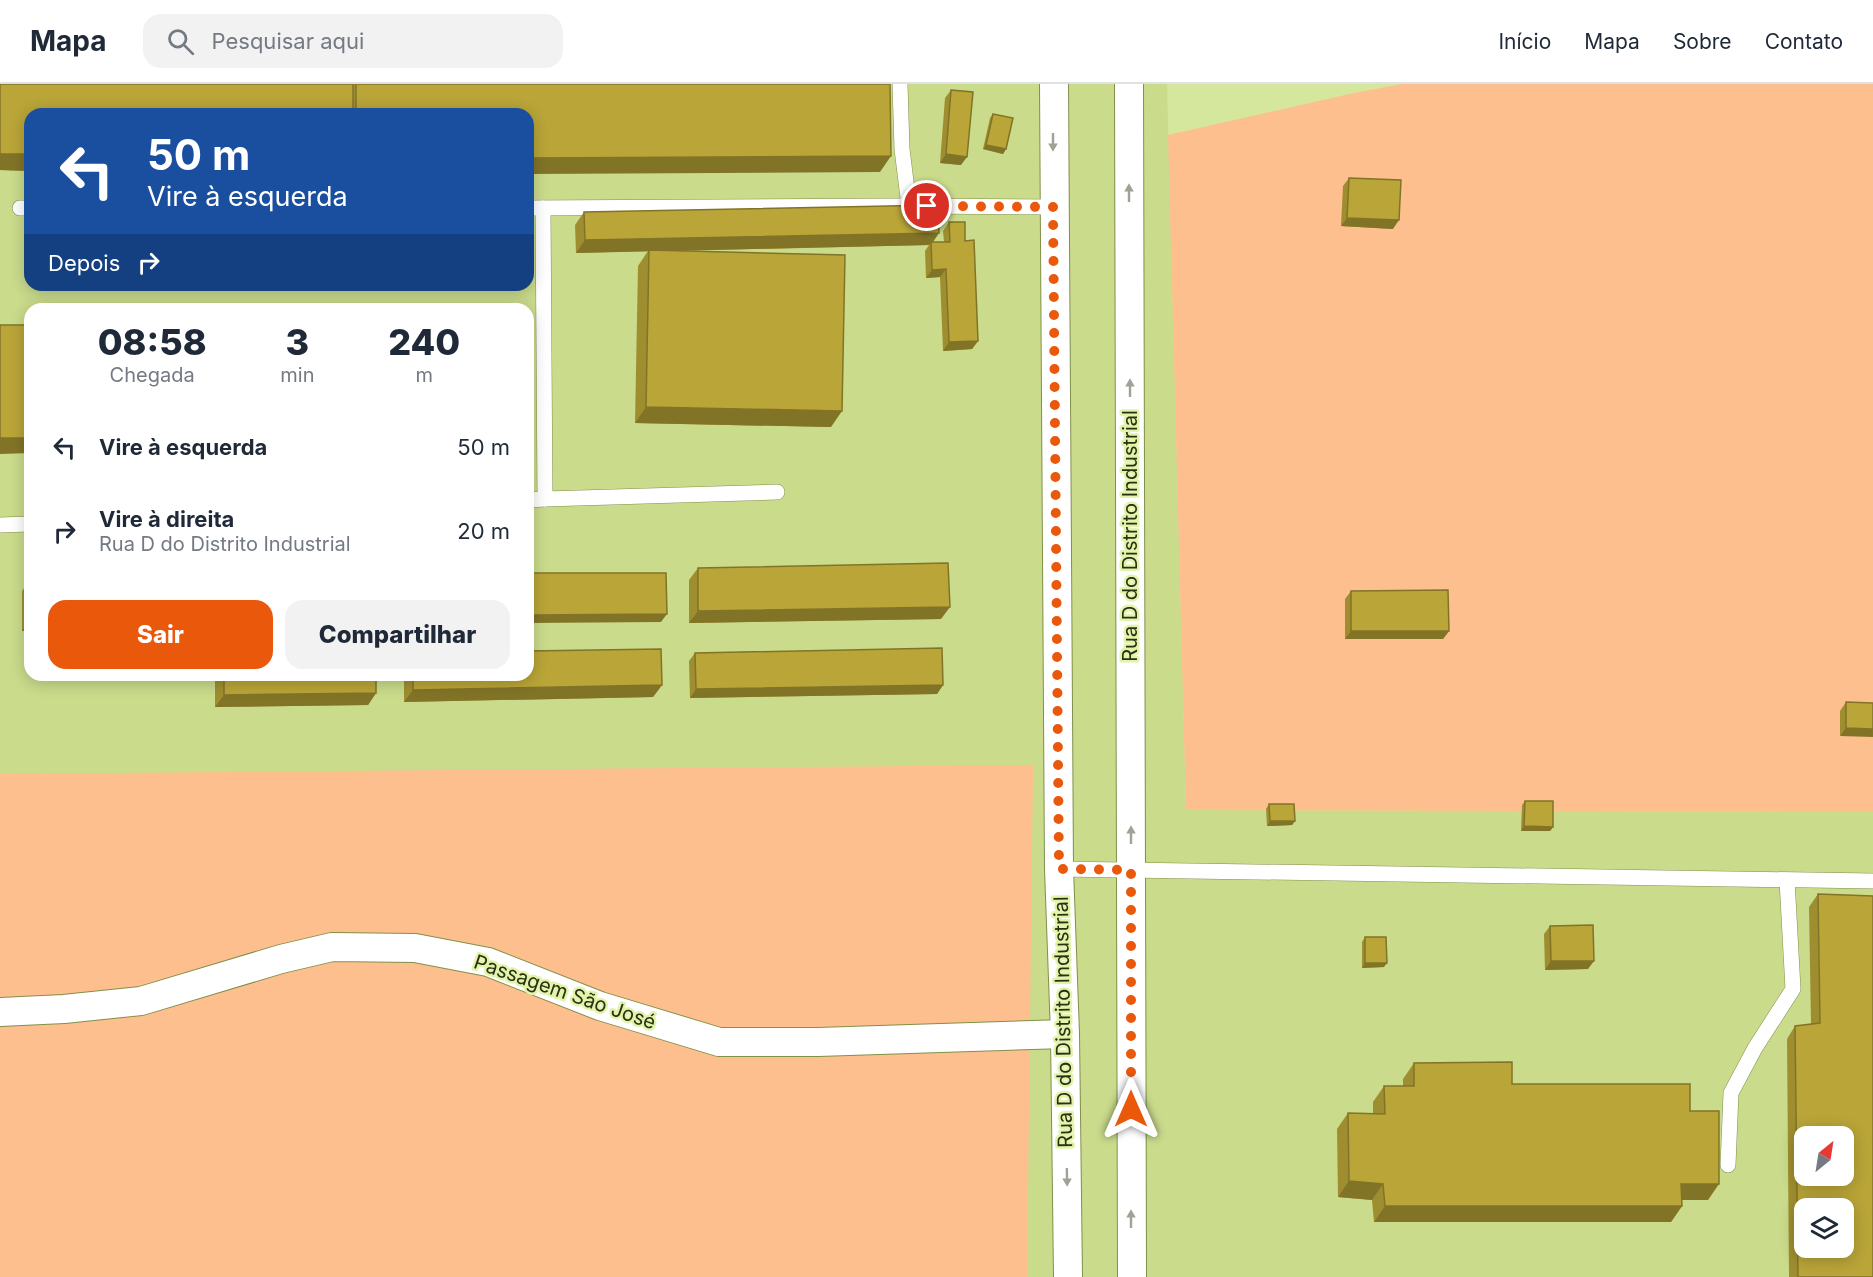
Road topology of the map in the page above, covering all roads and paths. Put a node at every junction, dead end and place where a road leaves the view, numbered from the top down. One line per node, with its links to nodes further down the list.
1 (900, 84): 4 (lane)
2 (1054, 84): 5 (street, Rua D do Distrito Industrial, one-way to 5)
3 (1129, 84): 13 (street, Rua D do Distrito Industrial, one-way to 3)
4 (909, 206): 5 (lane); 6 (lane)
5 (1053, 207): 12 (street, Rua D do Distrito Industrial)
6 (536, 208): 8 (lane)
7 (777, 492): 8 (lane)
8 (545, 499): 9 (lane)
9 (534, 500)
10 (24, 524): 11 (lane)
11 (0, 525)
12 (1059, 869): 13 (lane); 17 (street, Rua D do Distrito Industrial)
13 (1131, 870): 14 (lane); 20 (street, Rua D do Distrito Industrial, one-way to 13)
14 (1787, 880): 15 (lane); 18 (lane)
15 (1873, 881)
16 (0, 1012): 17 (street, Passagem São José)
17 (1065, 1034): 19 (street, Rua D do Distrito Industrial, one-way to 19)
18 (1728, 1165)
19 (1068, 1277)
20 (1131, 1277)

